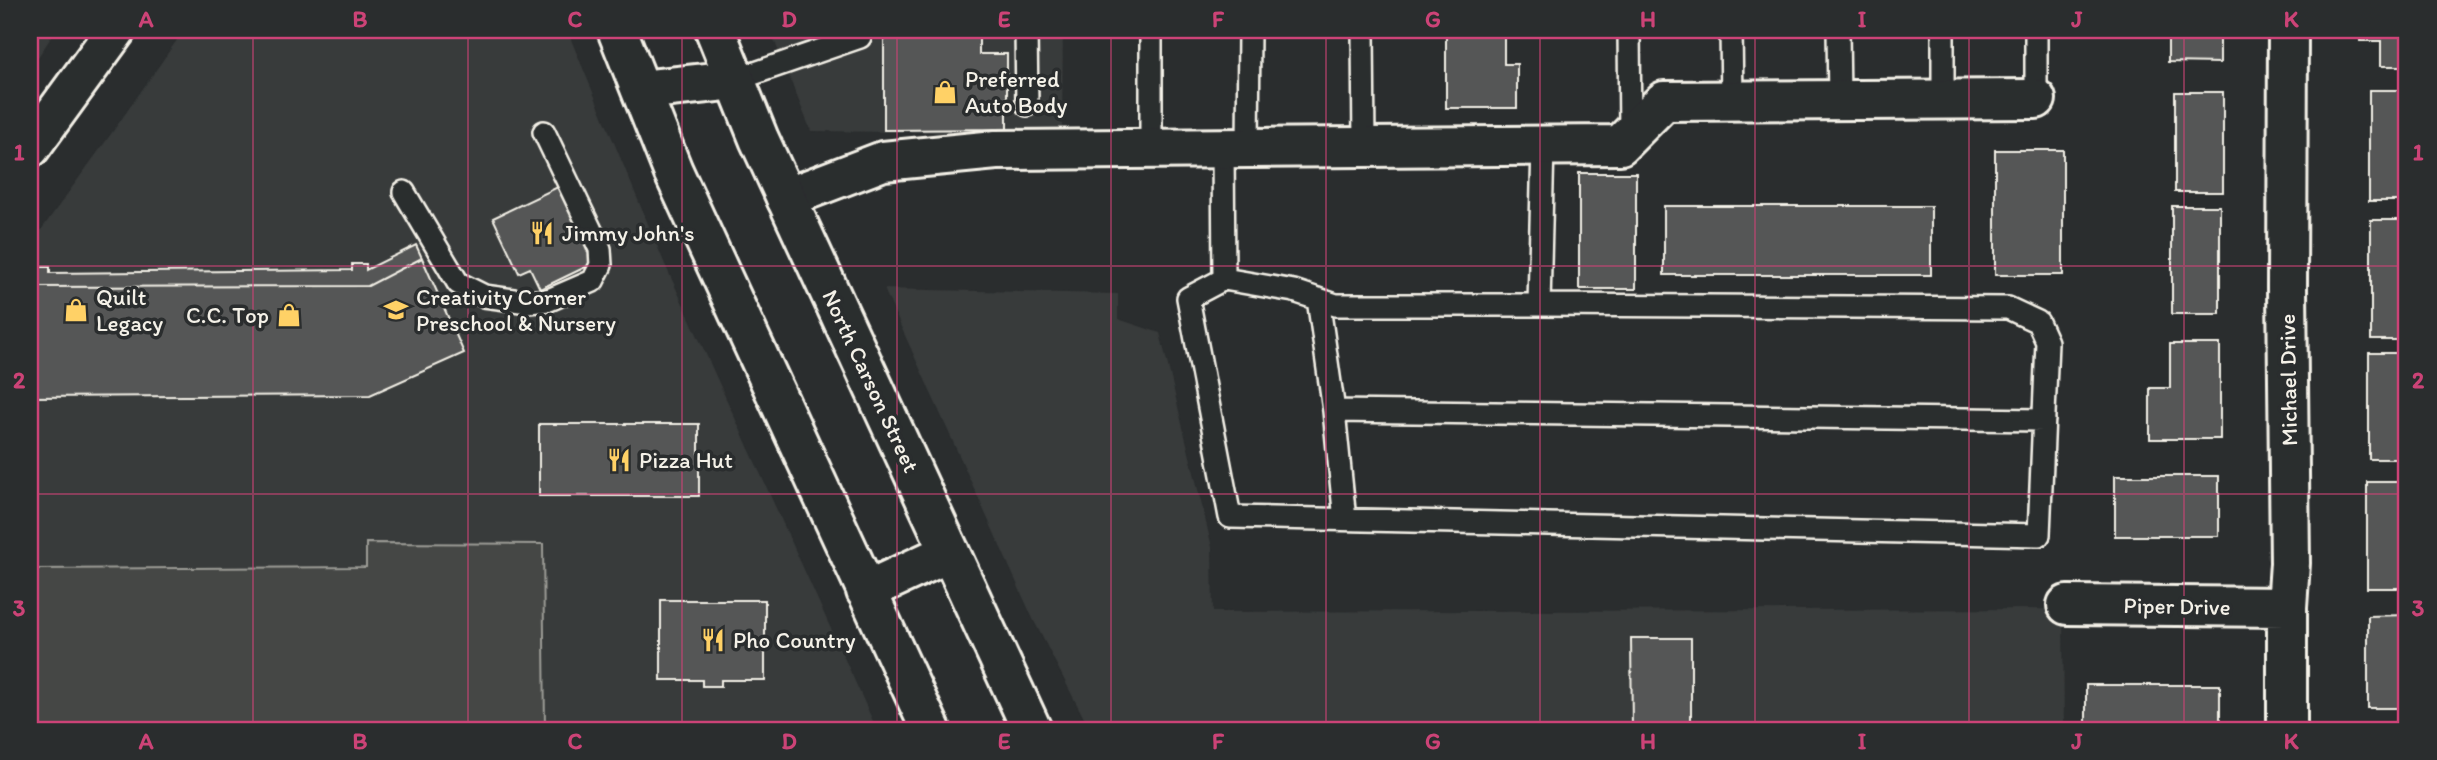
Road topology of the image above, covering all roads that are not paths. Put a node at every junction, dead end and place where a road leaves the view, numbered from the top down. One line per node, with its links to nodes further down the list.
1 (116, 30): 26 (street)
2 (617, 30): 16 (street)
3 (715, 30): 15 (street, North Carson Street)
4 (1026, 30): 21 (lane)
5 (1151, 30): 28 (lane)
6 (1249, 30): 27 (lane)
7 (1363, 30): 25 (lane)
8 (1629, 30): 23 (lane)
9 (1731, 30): 19 (lane)
10 (1838, 30): 20 (lane)
11 (1942, 30): 17 (lane)
12 (2036, 30): 18 (lane)
13 (2288, 30): 40 (street, Michael Drive)
14 (860, 37): 15 (lane)
15 (735, 80): 16 (street); 30 (street, North Carson Street)
16 (641, 90): 38 (street)
17 (1943, 99): 18 (street); 20 (street)
18 (2036, 99)
19 (1732, 100): 20 (street); 23 (street)
20 (1839, 100)
21 (1027, 105)
22 (544, 132): 29 (lane)
23 (1630, 134): 24 (street)
24 (1543, 145): 25 (street); 33 (lane)
25 (1364, 147): 27 (street)
26 (30, 148)
27 (1236, 148): 28 (street); 31 (lane)
28 (1151, 149): 30 (street)
29 (404, 192)
30 (786, 198): 37 (street, North Carson Street)
31 (1224, 279): 32 (lane); 36 (lane)
32 (1318, 299): 33 (lane); 34 (lane)
33 (1539, 305): 35 (lane)
34 (1334, 411): 35 (lane); 36 (lane)
35 (2044, 420): 36 (lane)
36 (1345, 520)
37 (950, 552): 38 (street); 42 (street, North Carson Street)
38 (866, 591): 41 (street)
39 (2067, 605): 40 (street, Piper Drive)
40 (2287, 607): 43 (street, Michael Drive)
41 (931, 730)
42 (1032, 730)
43 (2287, 730)

